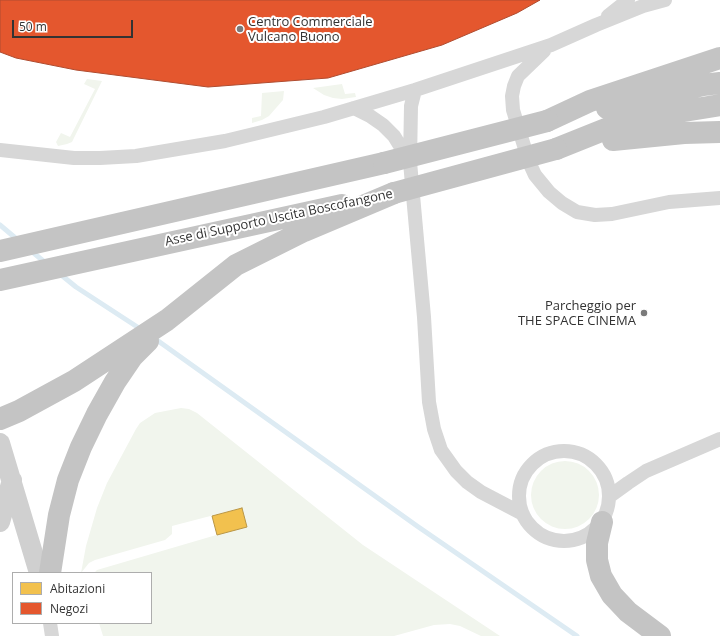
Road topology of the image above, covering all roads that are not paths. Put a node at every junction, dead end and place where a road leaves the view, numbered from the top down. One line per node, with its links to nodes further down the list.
1 (628, 0): 3 (street)
2 (664, 0): 3 (street)
3 (596, 25): 4 (street)
4 (551, 45): 7 (street); 16 (street)
5 (720, 58): 10 (highway)
6 (720, 83): 10 (highway)
7 (415, 90): 9 (street); 14 (street)
8 (720, 105): 12 (highway)
9 (354, 108): 13 (street); 14 (street)
10 (547, 120): 17 (highway, bridge)
11 (720, 132): 12 (highway)
12 (556, 149): 15 (highway, Asse di Supporto Uscita Boscofangone, bridge)
13 (1, 150)
14 (410, 162): 25 (street)
15 (394, 193): 18 (highway, Asse di Supporto Uscita Boscofangone); 19 (highway)
16 (720, 198)
17 (0, 251)
18 (0, 280)
19 (128, 353): 20 (highway); 29 (highway)
20 (10, 415)
21 (720, 439): 24 (street)
22 (0, 443): 23 (street)
23 (12, 479): 26 (street); 28 (street)
24 (610, 496): 25 (street); 27 (street)
25 (522, 514): 27 (street)
26 (0, 522)
27 (602, 522): 32 (highway)
28 (39, 572)
29 (50, 572)
30 (50, 624): 31 (street)
31 (52, 636)
32 (660, 636)

